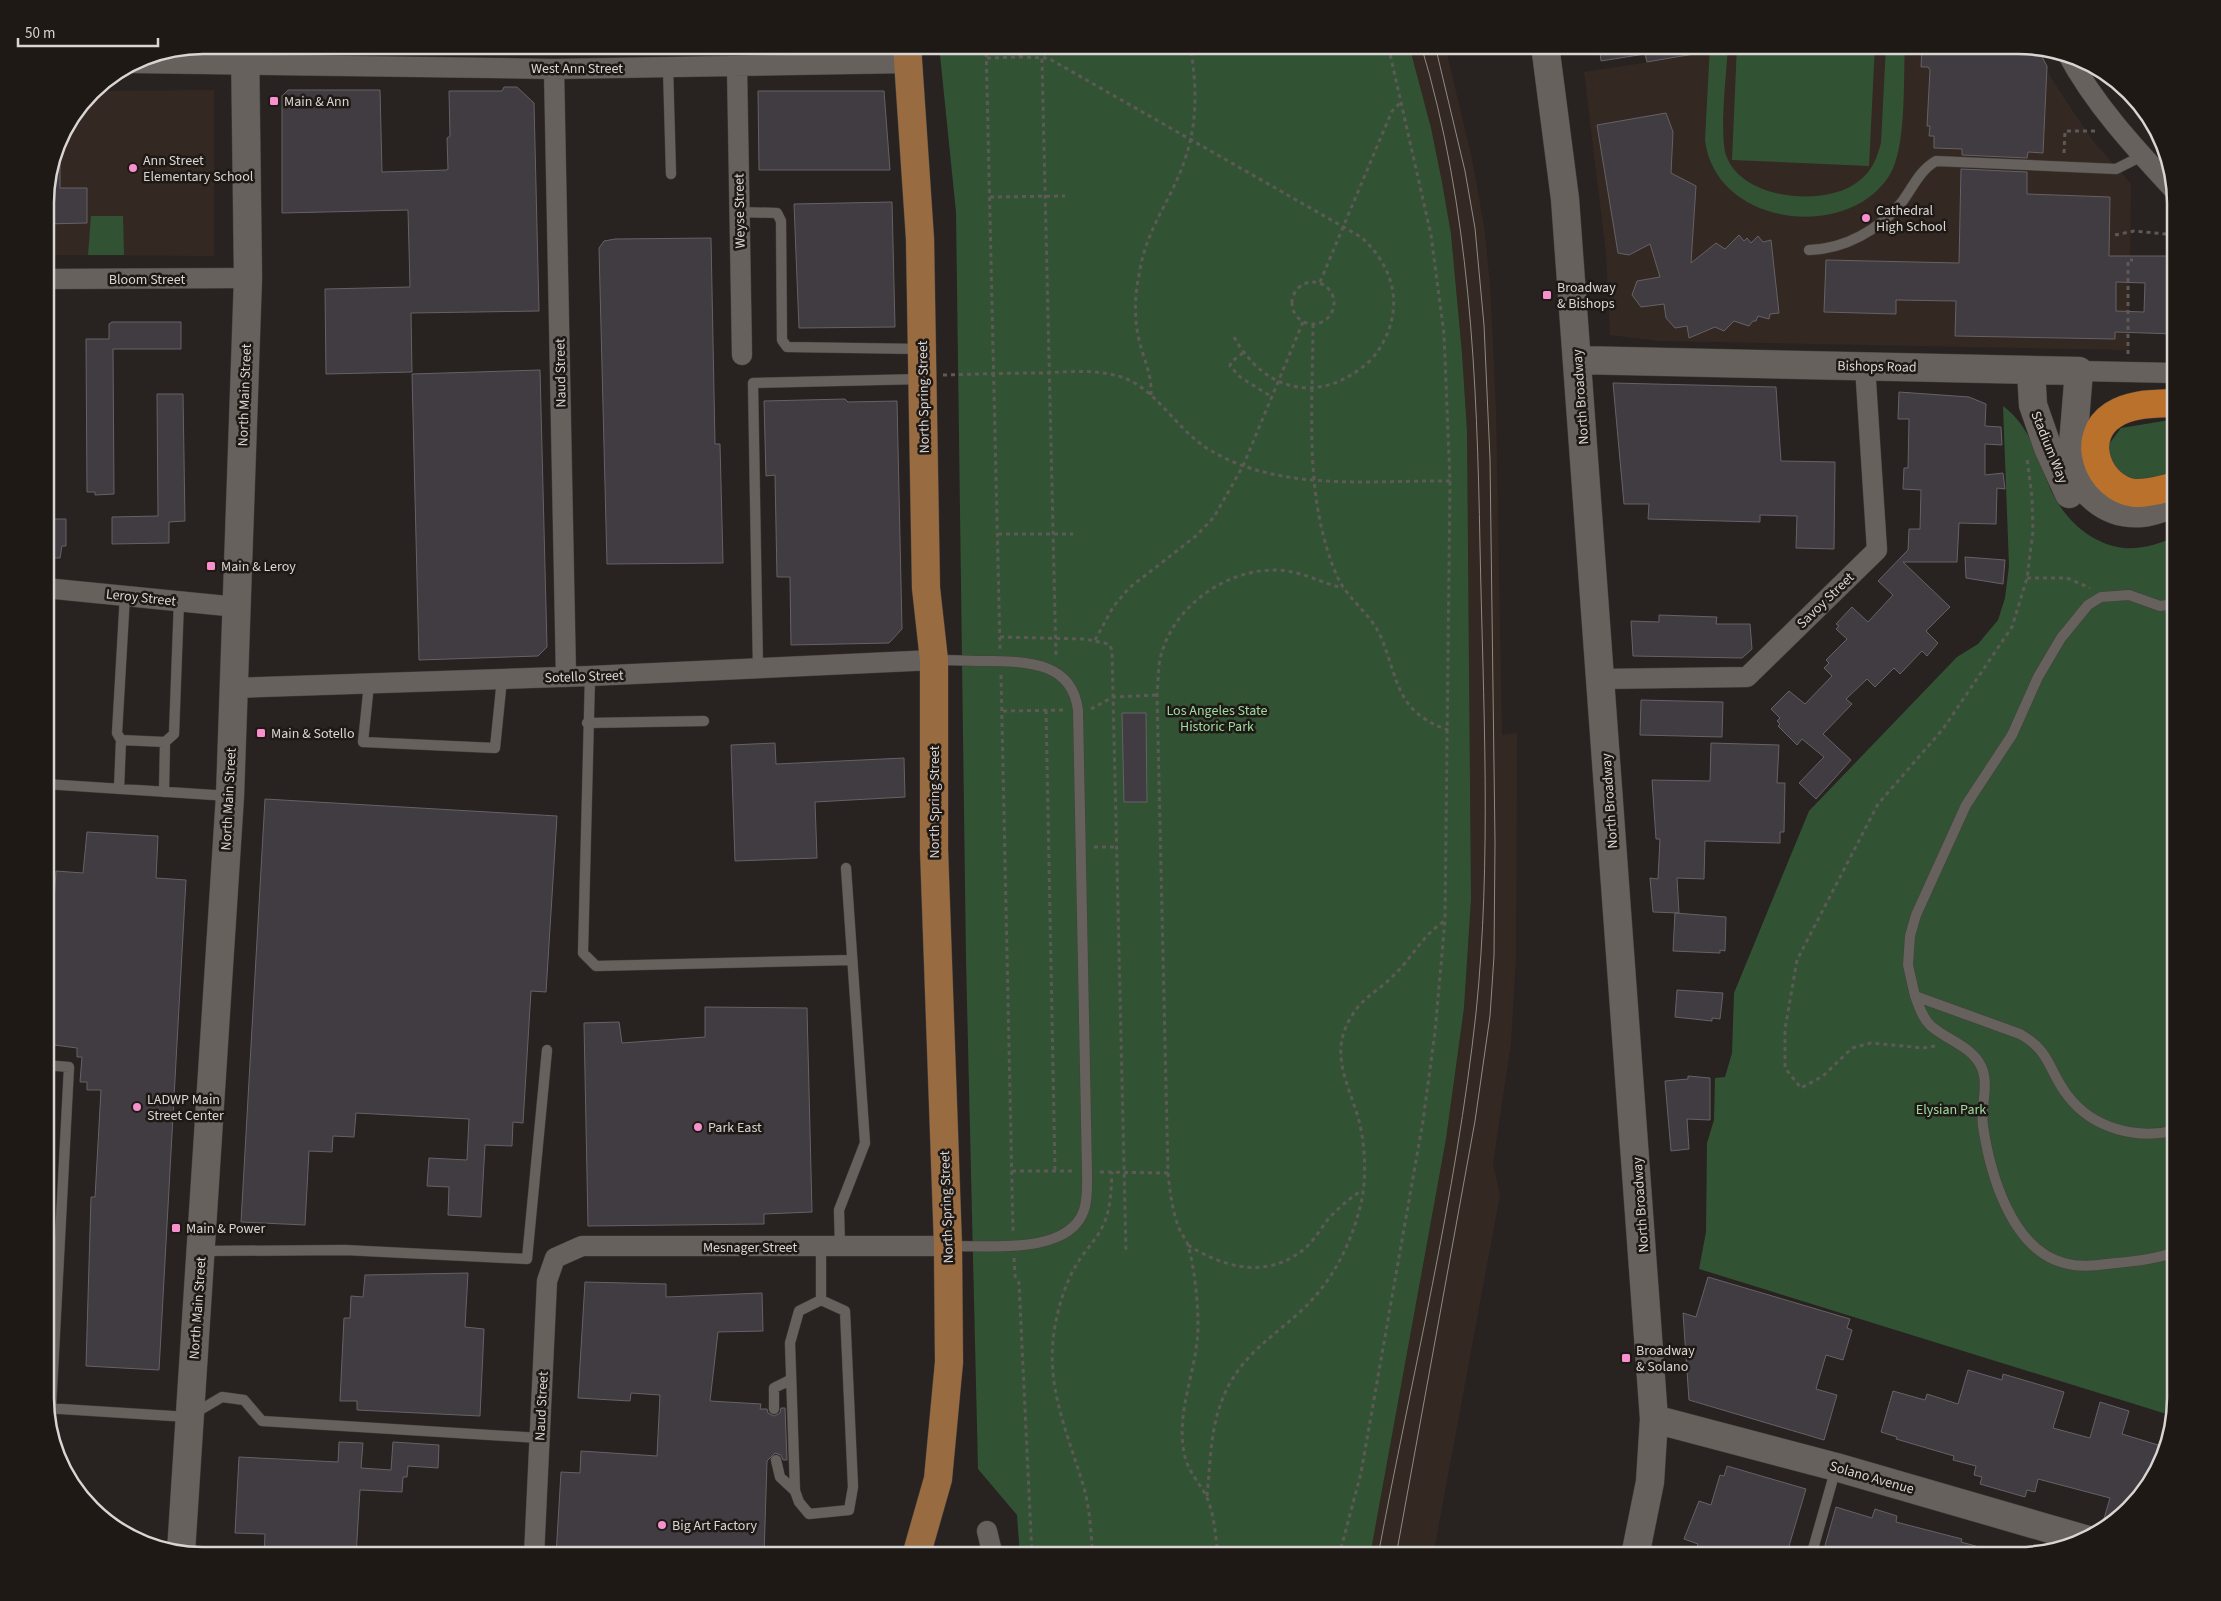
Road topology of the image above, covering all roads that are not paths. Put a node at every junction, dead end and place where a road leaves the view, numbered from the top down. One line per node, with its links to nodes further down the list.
1 (908, 54): 5 (street, West Ann Street); 19 (main road, North Spring Street)
2 (1546, 54): 17 (main road, North Broadway)
3 (245, 55): 4 (street, West Ann Street); 8 (street, West Ann Street); 14 (main road, North Main Street)
4 (154, 62)
5 (737, 66): 7 (street, West Ann Street); 12 (street, Weyse Street)
6 (2075, 66): 9 (street)
7 (668, 67): 8 (street, West Ann Street); 10 (lane)
8 (554, 69): 35 (street, Naud Street)
9 (2142, 156): 11 (street); 13 (lane)
10 (670, 174)
11 (2165, 181)
12 (740, 212): 16 (street, Weyse Street); 19 (lane)
13 (1809, 250)
14 (248, 278): 15 (street, Bloom Street); 31 (main road, North Main Street)
15 (54, 279)
16 (742, 355)
17 (1578, 360): 18 (main road, Bishops Road); 37 (main road, North Broadway)
18 (1865, 366): 20 (main road, Bishops Road); 37 (street, Savoy Street)
19 (923, 368): 32 (main road, North Spring Street); 33 (lane)
20 (2032, 370): 21 (main road, Bishops Road); 26 (main road, Stadium Way)
21 (2079, 371): 22 (street, Bishops Road); 25 (main road, Stadium Way)
22 (2167, 373)
23 (2167, 404): 24 (highway)
24 (2167, 488)
25 (2167, 506)
26 (2167, 522)
27 (54, 589): 28 (street, Leroy Street)
28 (125, 596): 29 (street, Leroy Street); 42 (lane)
29 (179, 601): 31 (street, Leroy Street); 43 (lane)
30 (2167, 605): 50 (lane)
31 (237, 607): 39 (main road, North Main Street)
32 (934, 660): 33 (street, Sotello Street); 54 (main road, North Spring Street); 54 (lane)
33 (758, 669): 34 (street, Sotello Street)
34 (590, 676): 35 (street, Sotello Street); 41 (lane)
35 (566, 677): 36 (street, Sotello Street)
36 (502, 679): 38 (street, Sotello Street); 38 (lane)
37 (1599, 679): 65 (main road, North Broadway)
38 (368, 684): 39 (street, Sotello Street)
39 (233, 688): 47 (main road, North Main Street)
40 (704, 721): 41 (lane)
41 (587, 724): 49 (lane)
42 (119, 737): 43 (lane); 45 (lane)
43 (165, 742): 46 (lane)
44 (54, 785): 45 (lane)
45 (119, 789): 46 (lane)
46 (164, 792): 47 (lane)
47 (230, 796): 56 (main road, North Main Street)
48 (846, 868): 49 (lane)
49 (852, 960): 55 (lane)
50 (1915, 996): 53 (lane); 57 (lane)
51 (547, 1050): 56 (lane)
52 (54, 1066): 60 (lane)
53 (2167, 1132)
54 (948, 1246): 55 (street, Mesnager Street); 74 (main road, North Spring Street)
55 (831, 1247): 58 (street, Mesnager Street); 59 (lane)
56 (201, 1251): 64 (main road, North Main Street)
57 (2167, 1255)
58 (555, 1258): 66 (street, Naud Street)
59 (821, 1300): 61 (lane); 69 (lane)
60 (54, 1311)
61 (790, 1380): 63 (lane); 69 (lane)
62 (54, 1408): 64 (lane)
63 (774, 1408)
64 (188, 1417): 66 (lane); 72 (main road, North Main Street)
65 (1654, 1419): 68 (main road, Solano Avenue); 76 (main road, North Broadway)
66 (540, 1438): 73 (street, Naud Street)
67 (776, 1460): 69 (lane)
68 (1836, 1467): 71 (main road, Solano Avenue); 77 (lane)
69 (795, 1491)
70 (987, 1531): 75 (street)
71 (2074, 1536)
72 (181, 1545)
73 (534, 1547)
74 (919, 1547)
75 (991, 1547)
76 (1637, 1547)
77 (1814, 1547)

